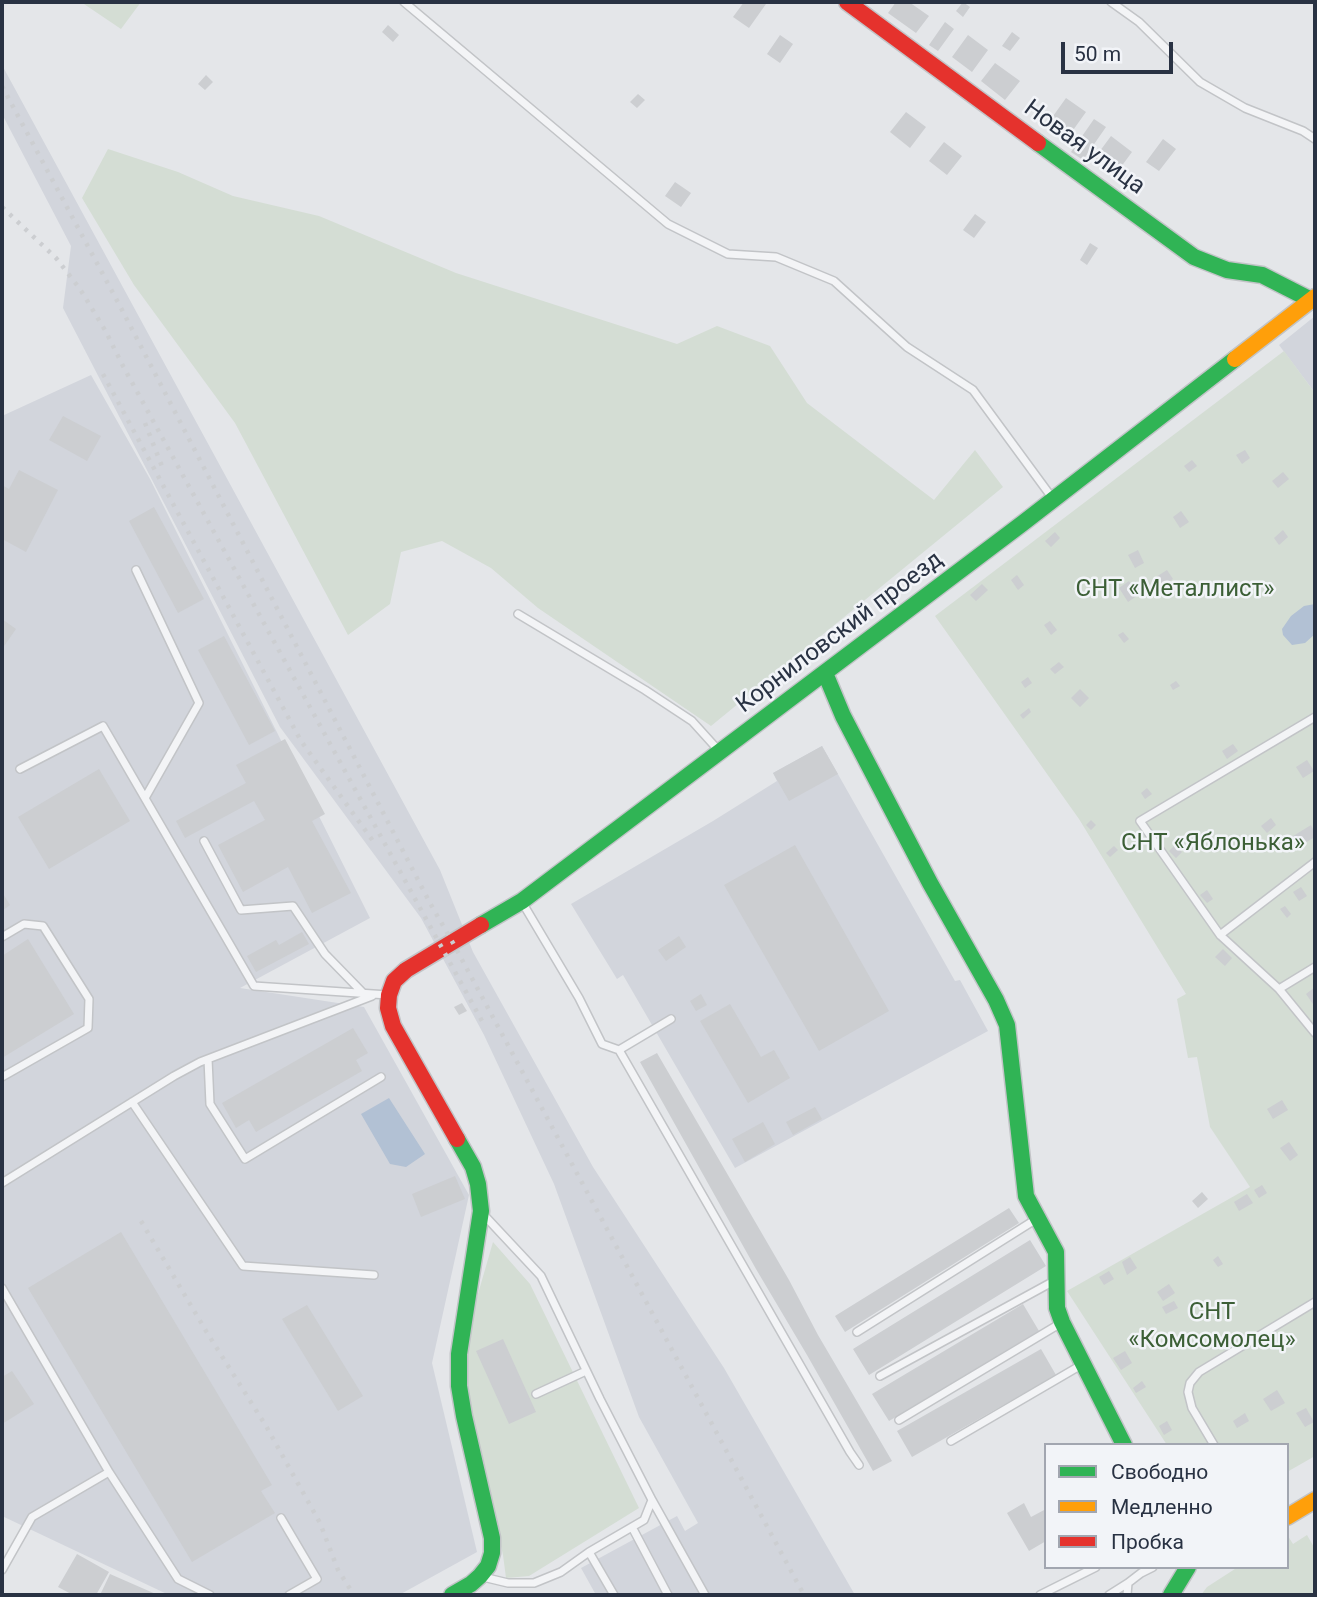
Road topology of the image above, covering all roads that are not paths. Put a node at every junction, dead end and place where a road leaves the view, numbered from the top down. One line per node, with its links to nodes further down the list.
1 (404, 2): 6 (lane)
2 (846, 2): 5 (street, Новая улица)
3 (1111, 2): 4 (lane)
4 (1315, 139)
5 (1313, 299): 6 (street, Корниловский проезд)
6 (1053, 500): 9 (street, Корниловский проезд)
7 (136, 569): 13 (lane)
8 (518, 614): 11 (lane)
9 (825, 673): 11 (street, Корниловский проезд); 32 (street)
10 (1315, 717): 17 (lane)
11 (720, 752): 16 (street, Корниловский проезд)
12 (20, 769): 13 (lane)
13 (145, 798): 21 (lane)
14 (204, 841): 21 (lane)
15 (1315, 862): 17 (lane)
16 (522, 901): 22 (street, Корниловский проезд); 25 (lane)
17 (1220, 935): 20 (lane)
18 (2, 937): 27 (lane)
19 (1315, 967): 20 (lane)
20 (1279, 989): 24 (lane)
21 (363, 993): 22 (lane)
22 (382, 995): 26 (lane); 31 (street)
23 (671, 1019): 25 (lane)
24 (1315, 1033)
25 (620, 1050): 47 (lane)
26 (208, 1059): 28 (lane); 29 (lane)
27 (2, 1077)
28 (381, 1077)
29 (132, 1102): 30 (lane); 33 (lane)
30 (2, 1183)
31 (481, 1211): 40 (lane); 59 (street)
32 (1038, 1218): 34 (street); 38 (lane)
33 (374, 1275)
34 (1056, 1280): 37 (street); 41 (lane)
35 (2, 1288): 48 (lane)
36 (1315, 1302): 46 (lane)
37 (1062, 1322): 39 (street); 43 (lane)
38 (858, 1332)
39 (1084, 1363): 44 (lane); 45 (street)
40 (586, 1371): 42 (lane); 49 (lane)
41 (880, 1377)
42 (536, 1394)
43 (899, 1420)
44 (951, 1441)
45 (1123, 1443)
46 (1213, 1443)
47 (859, 1465)
48 (109, 1472): 58 (lane); 62 (lane)
49 (652, 1500): 53 (lane); 67 (lane)
50 (1315, 1500): 51 (street)
51 (1289, 1516)
52 (281, 1518): 63 (lane)
53 (632, 1527): 54 (lane); 66 (lane)
54 (589, 1552): 59 (lane); 65 (lane)
55 (1092, 1569): 68 (lane)
56 (1149, 1569): 60 (lane)
57 (1187, 1569): 61 (street)
58 (2, 1570)
59 (480, 1576): 64 (street)
60 (1128, 1583): 69 (lane); 70 (lane)
61 (1175, 1593)
62 (211, 1595)
63 (289, 1595)
64 (452, 1595)
65 (614, 1595)
66 (668, 1595)
67 (705, 1595)
68 (1040, 1595)
69 (1108, 1595)
70 (1127, 1595)

